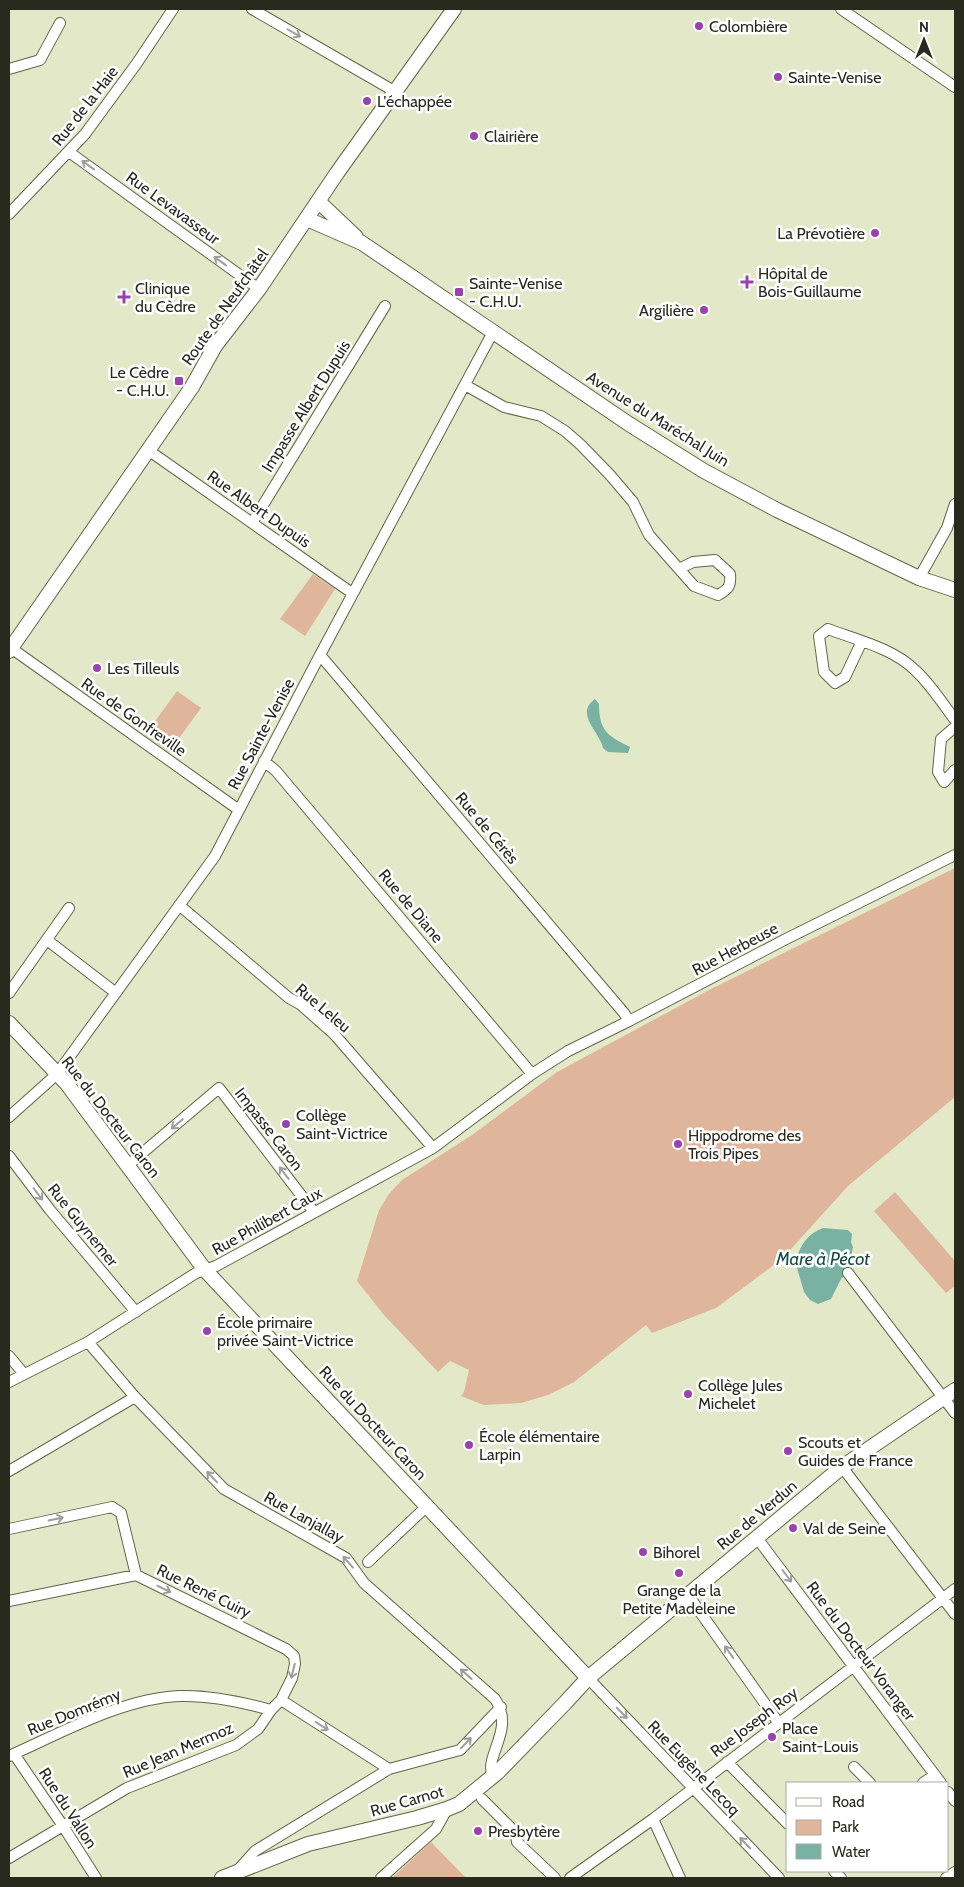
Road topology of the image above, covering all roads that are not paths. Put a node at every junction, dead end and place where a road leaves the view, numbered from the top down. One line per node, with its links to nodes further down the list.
1 (173, 9): 9 (street, Rue de la Haie)
2 (252, 9): 8 (street, one-way to 8)
3 (454, 9): 8 (street, Route de Neufchâtel)
4 (841, 9): 7 (street)
5 (60, 22): 6 (street)
6 (9, 69)
7 (955, 87)
8 (394, 92): 10 (street, Route de Neufchâtel)
9 (69, 152): 11 (street, Rue de la Haie); 14 (street, Rue Levavasseur, one-way to 9)
10 (318, 201): 12 (street, Route de Neufchâtel); 13 (street, Avenue du Maréchal Juin)
11 (9, 214)
12 (306, 218): 13 (street, Avenue du Maréchal Juin); 14 (street, Route de Neufchâtel)
13 (362, 243): 16 (street, Avenue du Maréchal Juin)
14 (259, 289): 18 (street, Route de Neufchâtel)
15 (385, 306): 20 (street, Impasse Albert Dupuis)
16 (493, 332): 17 (street, Rue Sainte-Venise); 22 (street, Avenue du Maréchal Juin)
17 (465, 384): 21 (street); 24 (street, Rue Sainte-Venise)
18 (148, 450): 20 (street, Rue Albert Dupuis); 26 (street, Route de Neufchâtel)
19 (955, 504): 22 (street)
20 (252, 522): 24 (street, Rue Albert Dupuis)
21 (679, 569): 21 (street)
22 (919, 578): 23 (street, Avenue du Maréchal Juin)
23 (955, 590)
24 (352, 593): 27 (street, Rue Sainte-Venise)
25 (862, 641): 25 (street); 28 (street)
26 (10, 650): 32 (street, Rue de Gonfreville)
27 (320, 655): 30 (street, Rue Sainte-Venise); 39 (street, Rue de Cérès)
28 (955, 720)
29 (955, 727): 31 (street)
30 (264, 761): 32 (street, Rue Sainte-Venise); 42 (street, Rue de Diane)
31 (955, 770)
32 (239, 810): 34 (street, Rue Sainte-Venise)
33 (955, 855): 39 (street, Rue Herbeuse)
34 (179, 905): 38 (street, Rue Sainte-Venise); 44 (street, Rue Leleu)
35 (69, 908): 36 (street)
36 (47, 940): 37 (street); 38 (street)
37 (9, 993)
38 (116, 993): 41 (street, Rue Sainte-Venise)
39 (629, 1021): 42 (street, Rue Herbeuse)
40 (9, 1023): 41 (street, Rue du Docteur Caron)
41 (57, 1074): 43 (street, Rue Sainte-Venise); 46 (street, Rue du Docteur Caron)
42 (532, 1074): 44 (street, Rue Philibert Caux)
43 (9, 1117)
44 (433, 1148): 47 (street, Rue Philibert Caux)
45 (9, 1156): 50 (street, Rue Guynemer, one-way to 50)
46 (127, 1166): 47 (street, Impasse Caron, one-way to 46); 48 (street, Rue du Docteur Caron)
47 (314, 1212): 48 (street, Rue Philibert Caux)
48 (205, 1270): 50 (street, Rue Philibert Caux); 60 (street, Rue du Docteur Caron)
49 (848, 1273): 55 (street)
50 (136, 1312): 51 (street, Rue Philibert Caux)
51 (88, 1342): 53 (street, Rue Philibert Caux); 56 (street, Rue Lanjallay)
52 (9, 1356): 53 (street)
53 (24, 1374): 54 (street, Rue Philibert Caux)
54 (9, 1382)
55 (950, 1394): 57 (street); 58 (street, Rue de Verdun)
56 (135, 1397): 59 (street); 73 (street, Rue Lanjallay, one-way to 56)
57 (955, 1413)
58 (842, 1467): 62 (street, Rue de Verdun); 67 (street)
59 (9, 1471)
60 (427, 1506): 63 (street); 71 (street, Rue du Docteur Caron)
61 (9, 1529): 64 (street, Rue René Cuiry, one-way to 64)
62 (757, 1538): 66 (street, Rue de Verdun); 70 (street, Rue du Docteur Voranger, one-way to 70)
63 (368, 1562)
64 (136, 1575): 68 (street); 72 (street, Rue René Cuiry, one-way to 72)
65 (955, 1588): 67 (street, Rue Joseph Roy)
66 (688, 1595): 71 (street, Rue de Verdun); 75 (street, one-way to 66)
67 (943, 1598): 69 (street); 70 (street, Rue Joseph Roy)
68 (9, 1601)
69 (955, 1614)
70 (854, 1665): 75 (street, Rue Joseph Roy); 81 (street, Rue du Docteur Voranger)
71 (588, 1678): 80 (street, Rue Carnot); 83 (street, Rue Eugène Lecoq, one-way to 83)
72 (281, 1700): 74 (street, Rue Jean Mermoz); 79 (street, one-way to 79)
73 (500, 1708): 79 (street, one-way to 73); 80 (street)
74 (270, 1710): 76 (street, Rue Domrémy); 88 (street, Rue Jean Mermoz)
75 (778, 1722): 77 (street, Rue Joseph Roy)
76 (11, 1755): 88 (street, Rue du Vallon)
77 (726, 1762): 83 (street, Rue Joseph Roy); 87 (street)
78 (854, 1767): 82 (street)
79 (389, 1769): 91 (street)
80 (493, 1776): 85 (street, Rue Carnot)
81 (938, 1779)
82 (869, 1782)
83 (692, 1787): 86 (street, Rue Joseph Roy); 97 (street, Rue Eugène Lecoq, one-way to 83)
84 (482, 1800): 94 (street)
85 (447, 1809): 91 (street, Rue Carnot); 93 (street)
86 (652, 1818): 95 (street, Rue Joseph Roy); 96 (street)
87 (786, 1822)
88 (63, 1826): 89 (street, Rue Jean Mermoz); 92 (street, Rue du Vallon)
89 (9, 1858)
90 (955, 1872): 98 (street)
91 (228, 1876)
92 (96, 1878)
93 (381, 1878)
94 (555, 1878)
95 (570, 1878)
96 (680, 1878)
97 (779, 1878)
98 (946, 1878)

